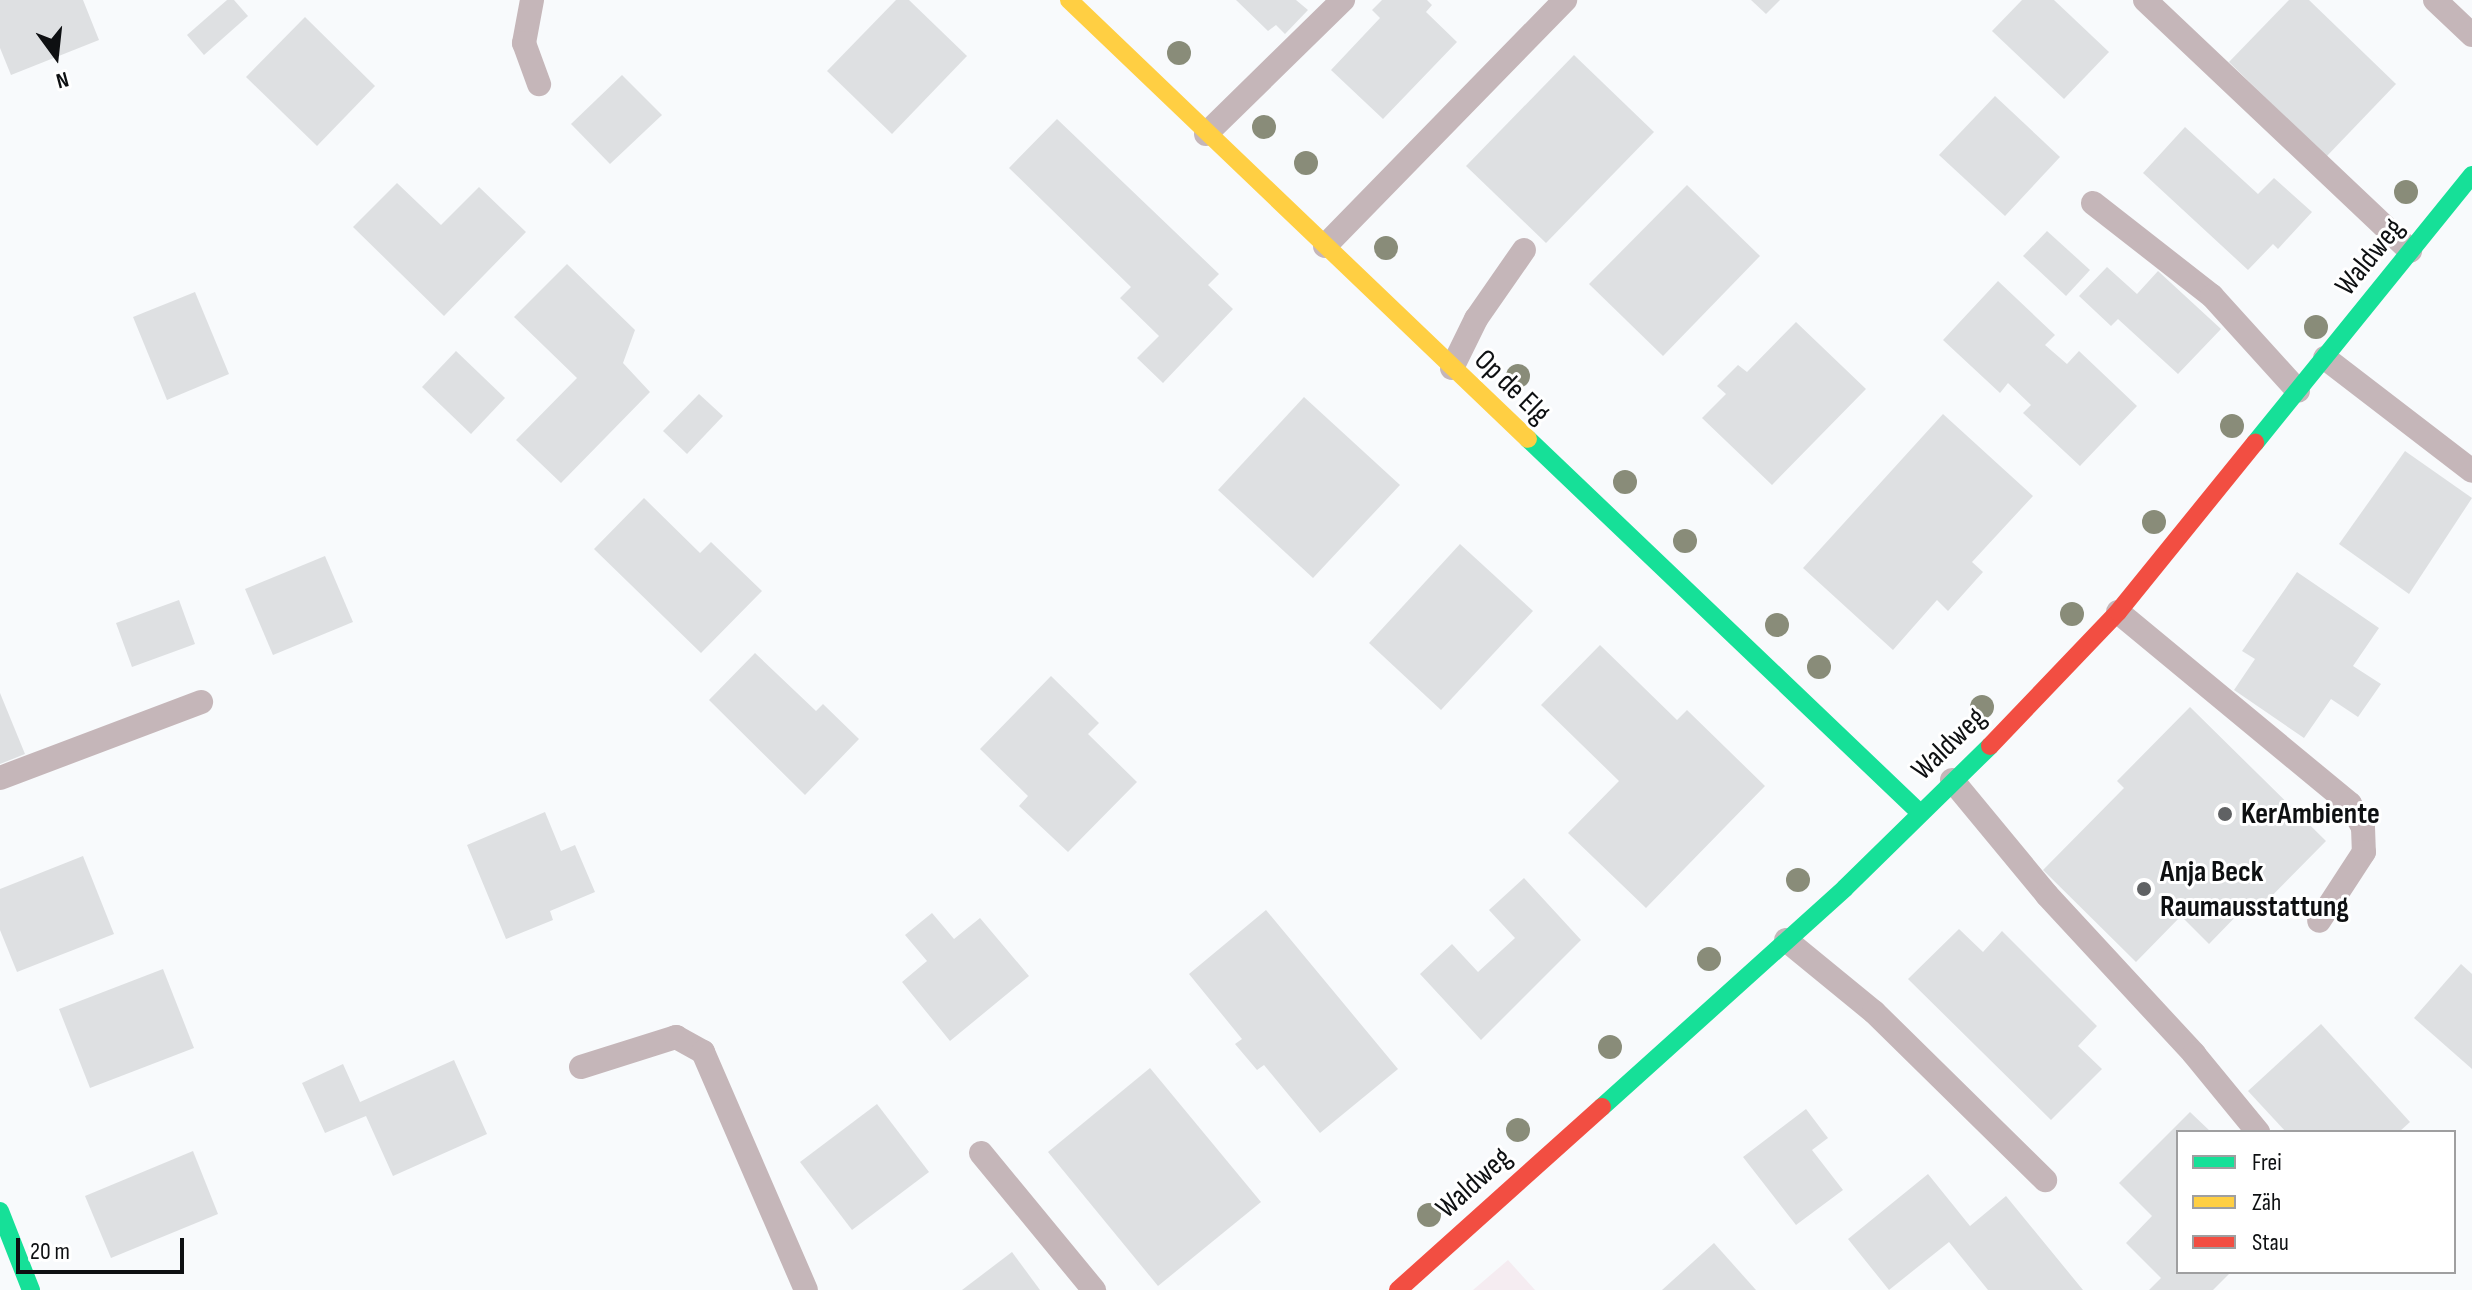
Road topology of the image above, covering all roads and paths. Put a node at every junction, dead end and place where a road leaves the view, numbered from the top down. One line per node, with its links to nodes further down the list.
1 (532, 0): 8 (lane)
2 (1069, 0): 9 (main road, Op de Elg)
3 (1343, 0): 9 (lane)
4 (1565, 0): 12 (lane)
5 (2145, 0): 14 (lane)
6 (2435, 0): 7 (lane)
7 (2472, 35)
8 (539, 84)
9 (1206, 134): 12 (main road, Op de Elg)
10 (2472, 175): 14 (main road, Waldweg)
11 (2093, 203): 17 (lane)
12 (1325, 246): 16 (main road, Op de Elg)
13 (1524, 250): 16 (lane)
14 (2410, 251): 15 (main road, Waldweg)
15 (2325, 358): 17 (main road, Waldweg); 18 (lane)
16 (1452, 368): 23 (main road, Op de Elg)
17 (2298, 391): 19 (main road, Waldweg)
18 (2472, 471)
19 (2118, 612): 22 (main road, Waldweg); 24 (lane)
20 (201, 702): 21 (lane)
21 (0, 778)
22 (1952, 780): 23 (main road, Waldweg); 27 (lane)
23 (1919, 812): 25 (main road, Waldweg)
24 (2319, 921)
25 (1786, 940): 29 (lane); 34 (main road, Waldweg)
26 (581, 1067): 32 (lane)
27 (2256, 1130)
28 (981, 1153): 33 (lane)
29 (2045, 1180)
30 (0, 1211): 31 (main road)
31 (31, 1290)
32 (806, 1290)
33 (1094, 1290)
34 (1398, 1290)

